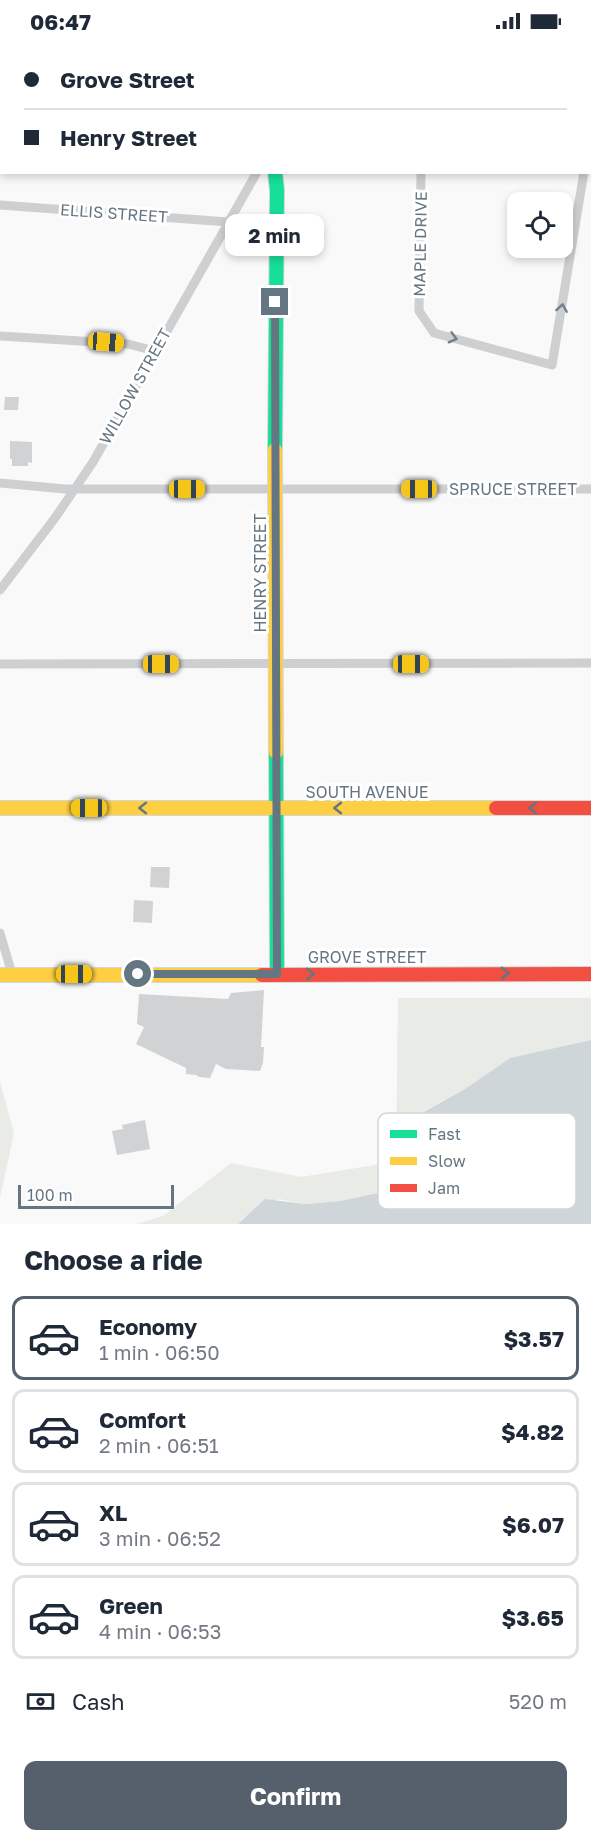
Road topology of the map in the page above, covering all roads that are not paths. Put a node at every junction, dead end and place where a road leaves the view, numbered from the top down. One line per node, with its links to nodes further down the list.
1 (256, 174): 6 (street, WILLOW STREET)
2 (274, 174): 11 (main road, HENRY STREET)
3 (421, 174): 4 (street, MAPLE DRIVE, one-way to 4)
4 (584, 174)
5 (0, 205): 6 (street, ELLIS STREET)
6 (228, 222): 8 (street, WILLOW STREET)
7 (0, 336): 8 (street)
8 (155, 351): 10 (street, WILLOW STREET)
9 (0, 483): 10 (street, SPRUCE STREET)
10 (74, 489): 11 (street, SPRUCE STREET); 13 (street, WILLOW STREET)
11 (277, 489): 12 (street, SPRUCE STREET); 16 (main road, HENRY STREET)
12 (591, 489)
13 (0, 590)
14 (591, 663): 16 (street)
15 (0, 664): 16 (street)
16 (277, 664): 19 (main road, HENRY STREET)
17 (0, 808): 19 (main road, SOUTH AVENUE, one-way to 17)
18 (591, 808): 19 (main road, SOUTH AVENUE, one-way to 19)
19 (277, 809): 22 (main road, HENRY STREET)
20 (0, 933): 21 (street)
21 (6, 974): 22 (main road, GROVE STREET)
22 (277, 974): 23 (main road, GROVE STREET, one-way to 23)
23 (591, 974)

